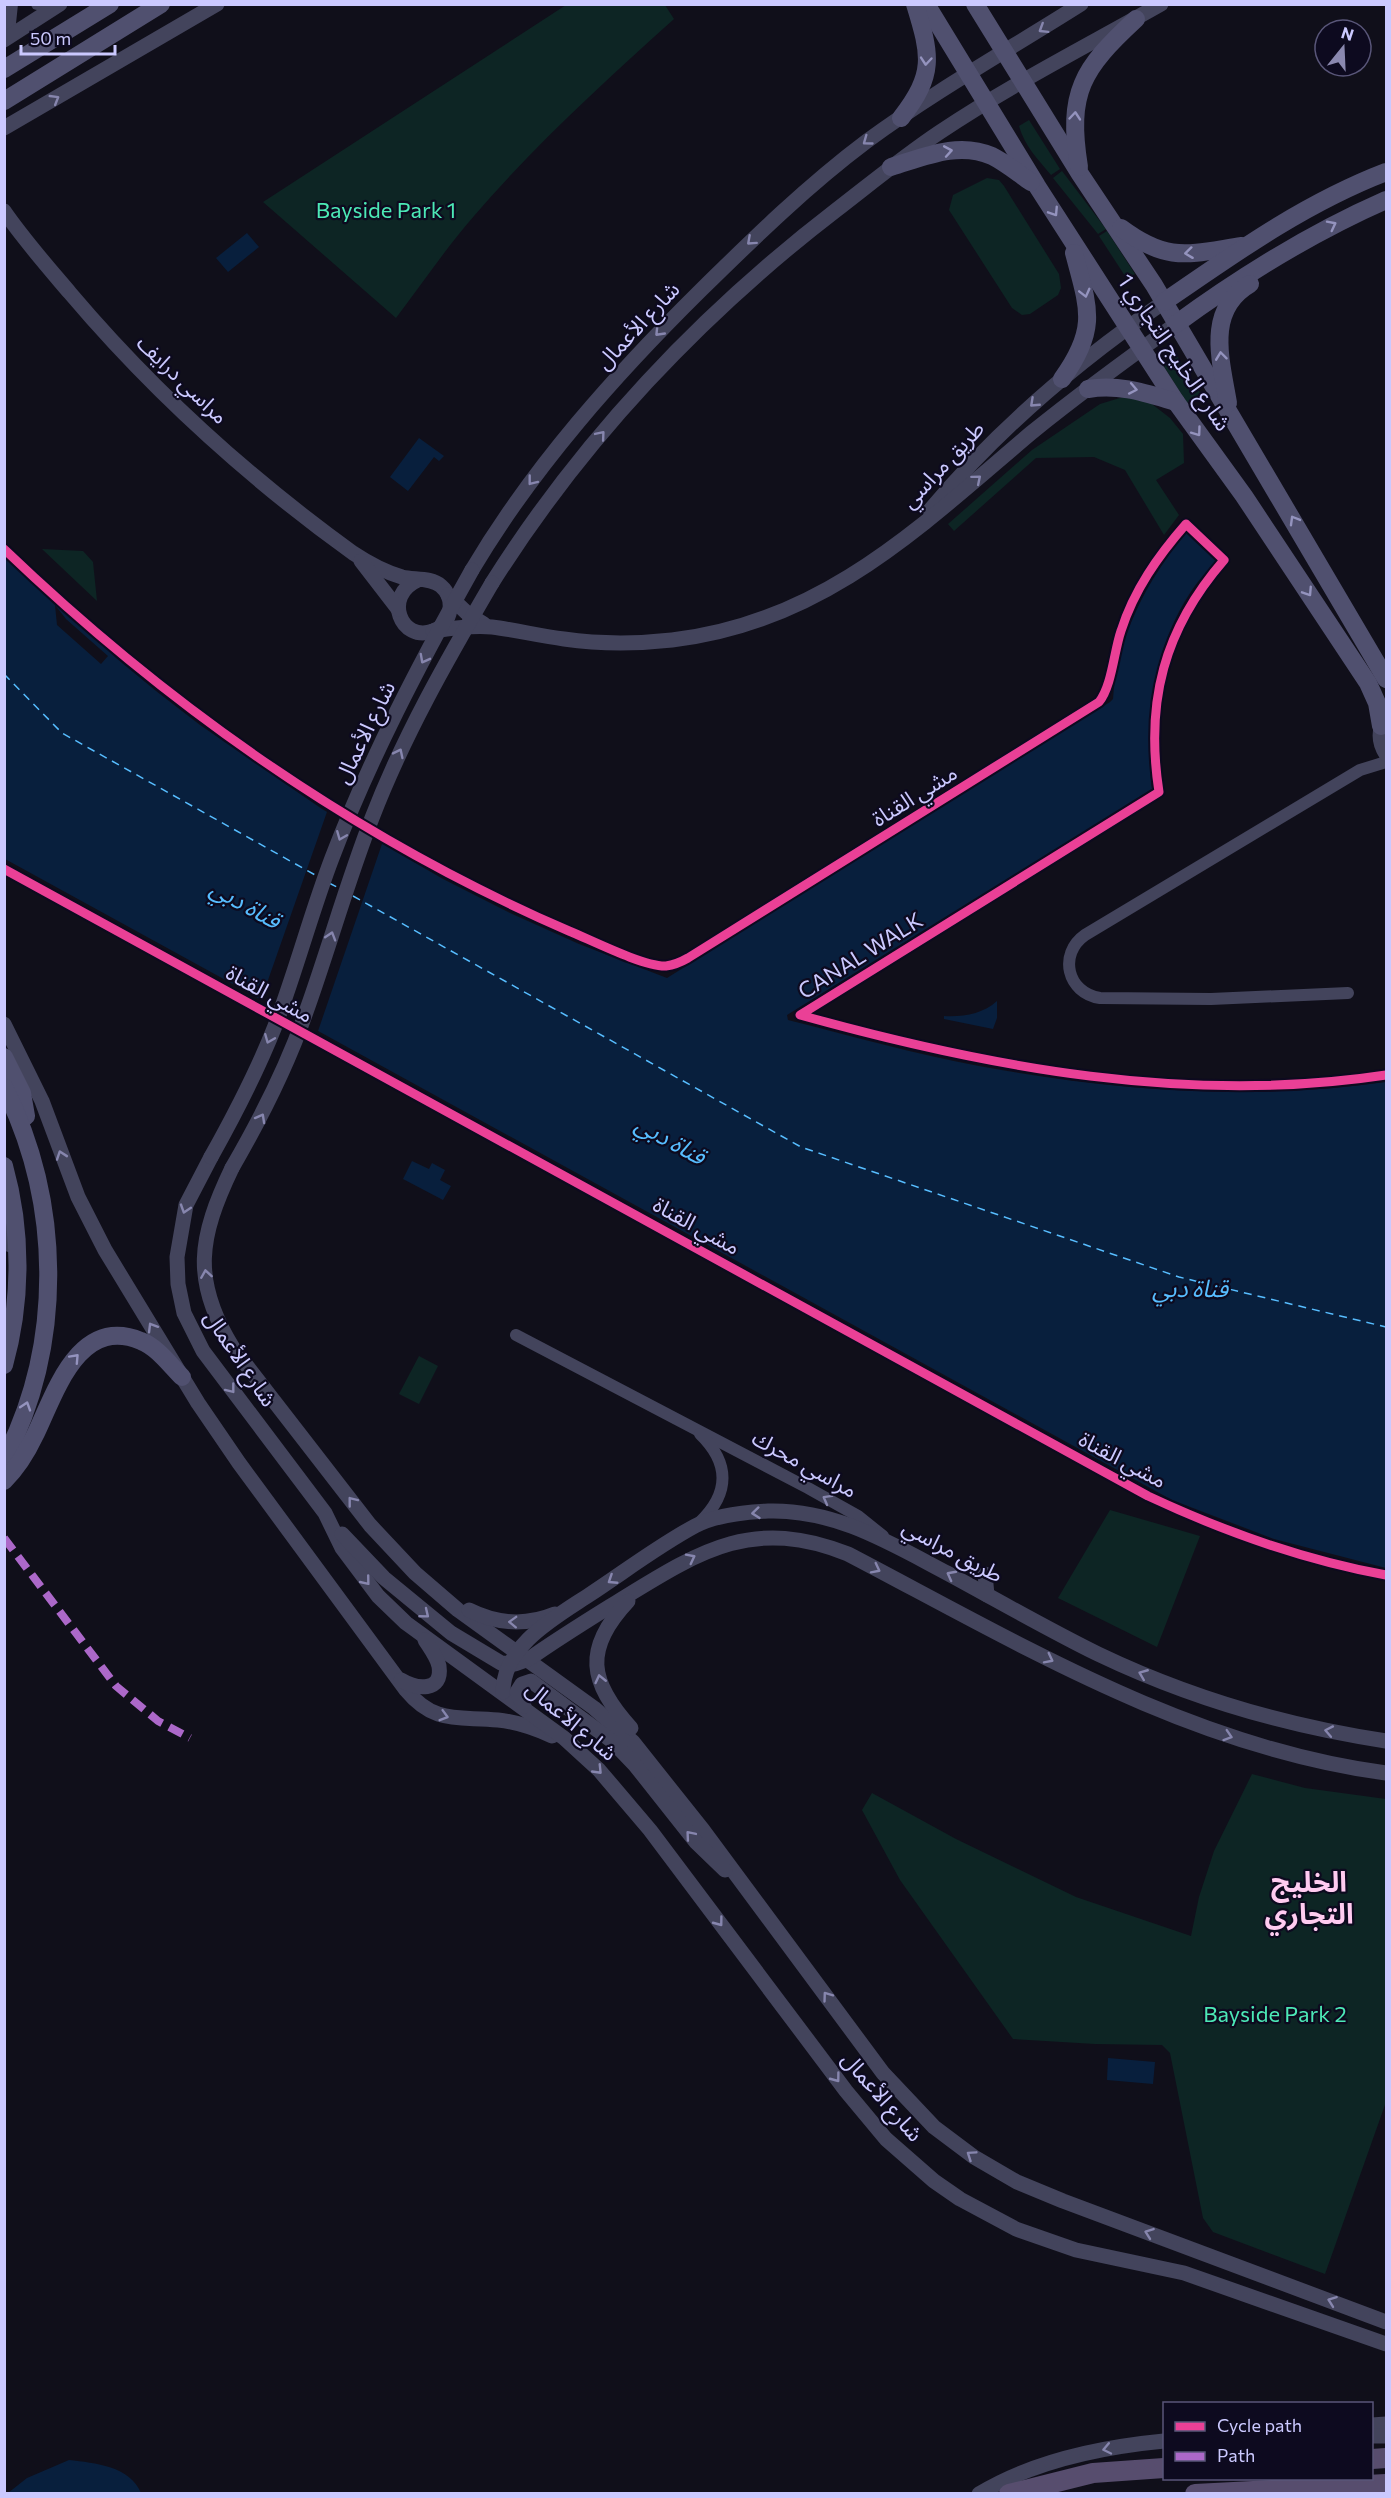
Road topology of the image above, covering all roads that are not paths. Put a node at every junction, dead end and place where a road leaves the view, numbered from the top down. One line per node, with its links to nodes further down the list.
1 (12, 4): 13 (street)
2 (37, 4): 3 (street)
3 (58, 4): 14 (street)
4 (110, 4): 16 (main road)
5 (217, 4): 22 (street, one-way to 5)
6 (915, 4): 21 (main road, one-way to 21)
7 (926, 4): 17 (main road, شارع الخليج التجاري 1)
8 (975, 4): 15 (main road, شارع الخليج التجاري 1)
9 (1081, 4): 15 (street, شارع الأعمال, one-way to 15)
10 (1161, 4): 12 (street, شارع الأعمال)
11 (159, 6): 19 (main road)
12 (1136, 19): 18 (street, شارع الأعمال); 25 (main road, one-way to 12)
13 (4, 34)
14 (4, 40)
15 (1004, 53): 17 (street, شارع الأعمال); 18 (main road, شارع الخليج التجاري 1)
16 (4, 69)
17 (969, 75): 20 (main road, شارع الخليج التجاري 1); 21 (street, شارع الأعمال)
18 (1023, 83): 20 (street, شارع الأعمال); 25 (main road, شارع الخليج التجاري 1)
19 (4, 100)
20 (987, 104): 23 (street, شارع الأعمال); 26 (main road, شارع الخليج التجاري 1)
21 (901, 118): 67 (street, شارع الأعمال, one-way to 67, bridge)
22 (4, 128)
23 (891, 167): 26 (main road, one-way to 26); 72 (street, شارع الأعمال, one-way to 23, bridge)
24 (1386, 172): 31 (main road, طريق مراسي)
25 (1080, 174): 29 (main road, شارع الخليج التجاري 1)
26 (1037, 186): 30 (main road, شارع الخليج التجاري 1, one-way to 30)
27 (1386, 200): 32 (main road, طريق مراسي, one-way to 27)
28 (4, 211): 42 (street, مراسي درايف)
29 (1112, 222): 31 (main road, one-way to 29); 33 (main road, شارع الخليج التجاري 1)
30 (1070, 237): 35 (main road, شارع الخليج التجاري 1); 37 (main road, one-way to 37)
31 (1246, 245): 33 (main road, طريق مراسي)
32 (1294, 245): 34 (main road, طريق مراسي); 40 (main road, one-way to 32)
33 (1164, 302): 34 (main road, شارع الخليج التجاري 1); 35 (street, طريق مراسي)
34 (1176, 324): 36 (street, طريق مراسي); 40 (main road, شارع الخليج التجاري 1)
35 (1128, 327): 36 (main road, شارع الخليج التجاري 1); 37 (street, طريق مراسي)
36 (1142, 348): 38 (street, طريق مراسي); 39 (main road, شارع الخليج التجاري 1)
37 (1062, 378): 41 (street, طريق مراسي, one-way to 41)
38 (1088, 389): 39 (main road, one-way to 39); 41 (street, طريق مراسي, one-way to 38)
39 (1176, 402): 49 (main road, شارع الخليج التجاري 1, one-way to 49)
40 (1230, 413): 48 (main road, شارع الخليج التجاري 1, one-way to 40)
41 (915, 528): 46 (street)
42 (355, 555): 43 (street, مراسي درايف); 45 (street, مراسي درايف)
43 (418, 580): 44 (street); 45 (street)
44 (448, 595): 46 (street); 47 (street)
45 (398, 609): 47 (street)
46 (492, 627): 47 (street)
47 (433, 631)
48 (1386, 679)
49 (1384, 720): 50 (street)
50 (1384, 750): 52 (street)
51 (1386, 762): 52 (street)
52 (1360, 770): 53 (street)
53 (1348, 993)
54 (4, 1024): 63 (street, one-way to 54)
55 (4, 1057): 57 (main road)
56 (4, 1087): 57 (main road)
57 (25, 1133): 65 (main road, one-way to 57)
58 (4, 1166): 60 (main road)
59 (4, 1219): 60 (street)
60 (17, 1279): 62 (main road)
61 (516, 1335): 64 (street, مراسي محرك)
62 (4, 1365)
63 (182, 1377): 66 (main road, one-way to 63); 77 (street)
64 (693, 1426): 68 (street, مراسي محرك); 69 (street, مراسي محرك, one-way to 64)
65 (4, 1460)
66 (4, 1481)
67 (324, 1513): 75 (street, شارع الأعمال, one-way to 75); 76 (street, one-way to 76)
68 (696, 1526): 69 (street, طريق مراسي, one-way to 68); 74 (street, طريق مراسي, one-way to 74)
69 (892, 1544): 73 (street, طريق مراسي, one-way to 69)
70 (985, 1574): 73 (street)
71 (640, 1588): 76 (street); 82 (street, one-way to 82); 83 (street, one-way to 71)
72 (433, 1590): 74 (street, one-way to 72); 76 (street, شارع الأعمال)
73 (987, 1595): 80 (street, طريق مراسي, one-way to 73)
74 (569, 1608): 76 (street, طريق مراسي)
75 (422, 1635): 77 (street); 78 (street, شارع الأعمال)
76 (518, 1658): 78 (street); 83 (street, شارع الأعمال)
77 (400, 1680): 81 (street, one-way to 81)
78 (503, 1692): 79 (street, شارع الأعمال)
79 (530, 1713): 81 (street, شارع الأعمال); 84 (street, one-way to 79)
80 (1386, 1741)
81 (580, 1752): 86 (street, شارع الأعمال, one-way to 86)
82 (1386, 1773)
83 (703, 1830): 84 (street, شارع الأعمال)
84 (748, 1889): 85 (street, شارع الأعمال, one-way to 84)
85 (1386, 2322)
86 (1386, 2344)
87 (1163, 2441): 90 (street, one-way to 90)
88 (1163, 2468): 91 (main road)
89 (1386, 2484): 92 (main road)
90 (979, 2493)
91 (1009, 2493)
92 (1195, 2493)

